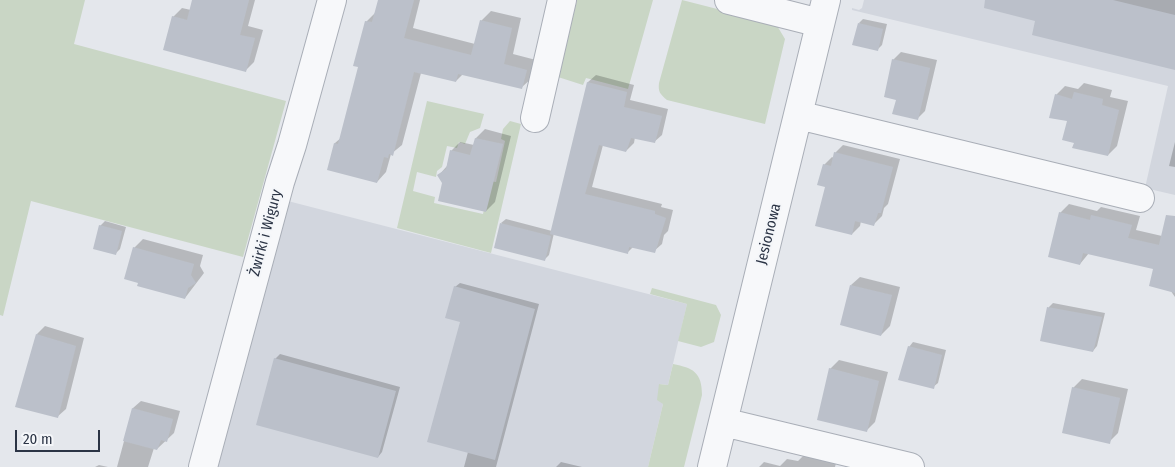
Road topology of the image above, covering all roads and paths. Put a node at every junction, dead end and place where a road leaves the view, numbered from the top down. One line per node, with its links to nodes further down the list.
1 (332, 0): 9 (street, Żwirki i Wigury)
2 (562, 0): 6 (street)
3 (729, 0): 4 (street)
4 (823, 12): 5 (street, Jesionowa)
5 (798, 115): 7 (street); 8 (street, Jesionowa)
6 (535, 118)
7 (1140, 198)
8 (723, 422): 10 (street, Jesionowa); 11 (street)
9 (203, 467)
10 (712, 467)
11 (910, 467)

